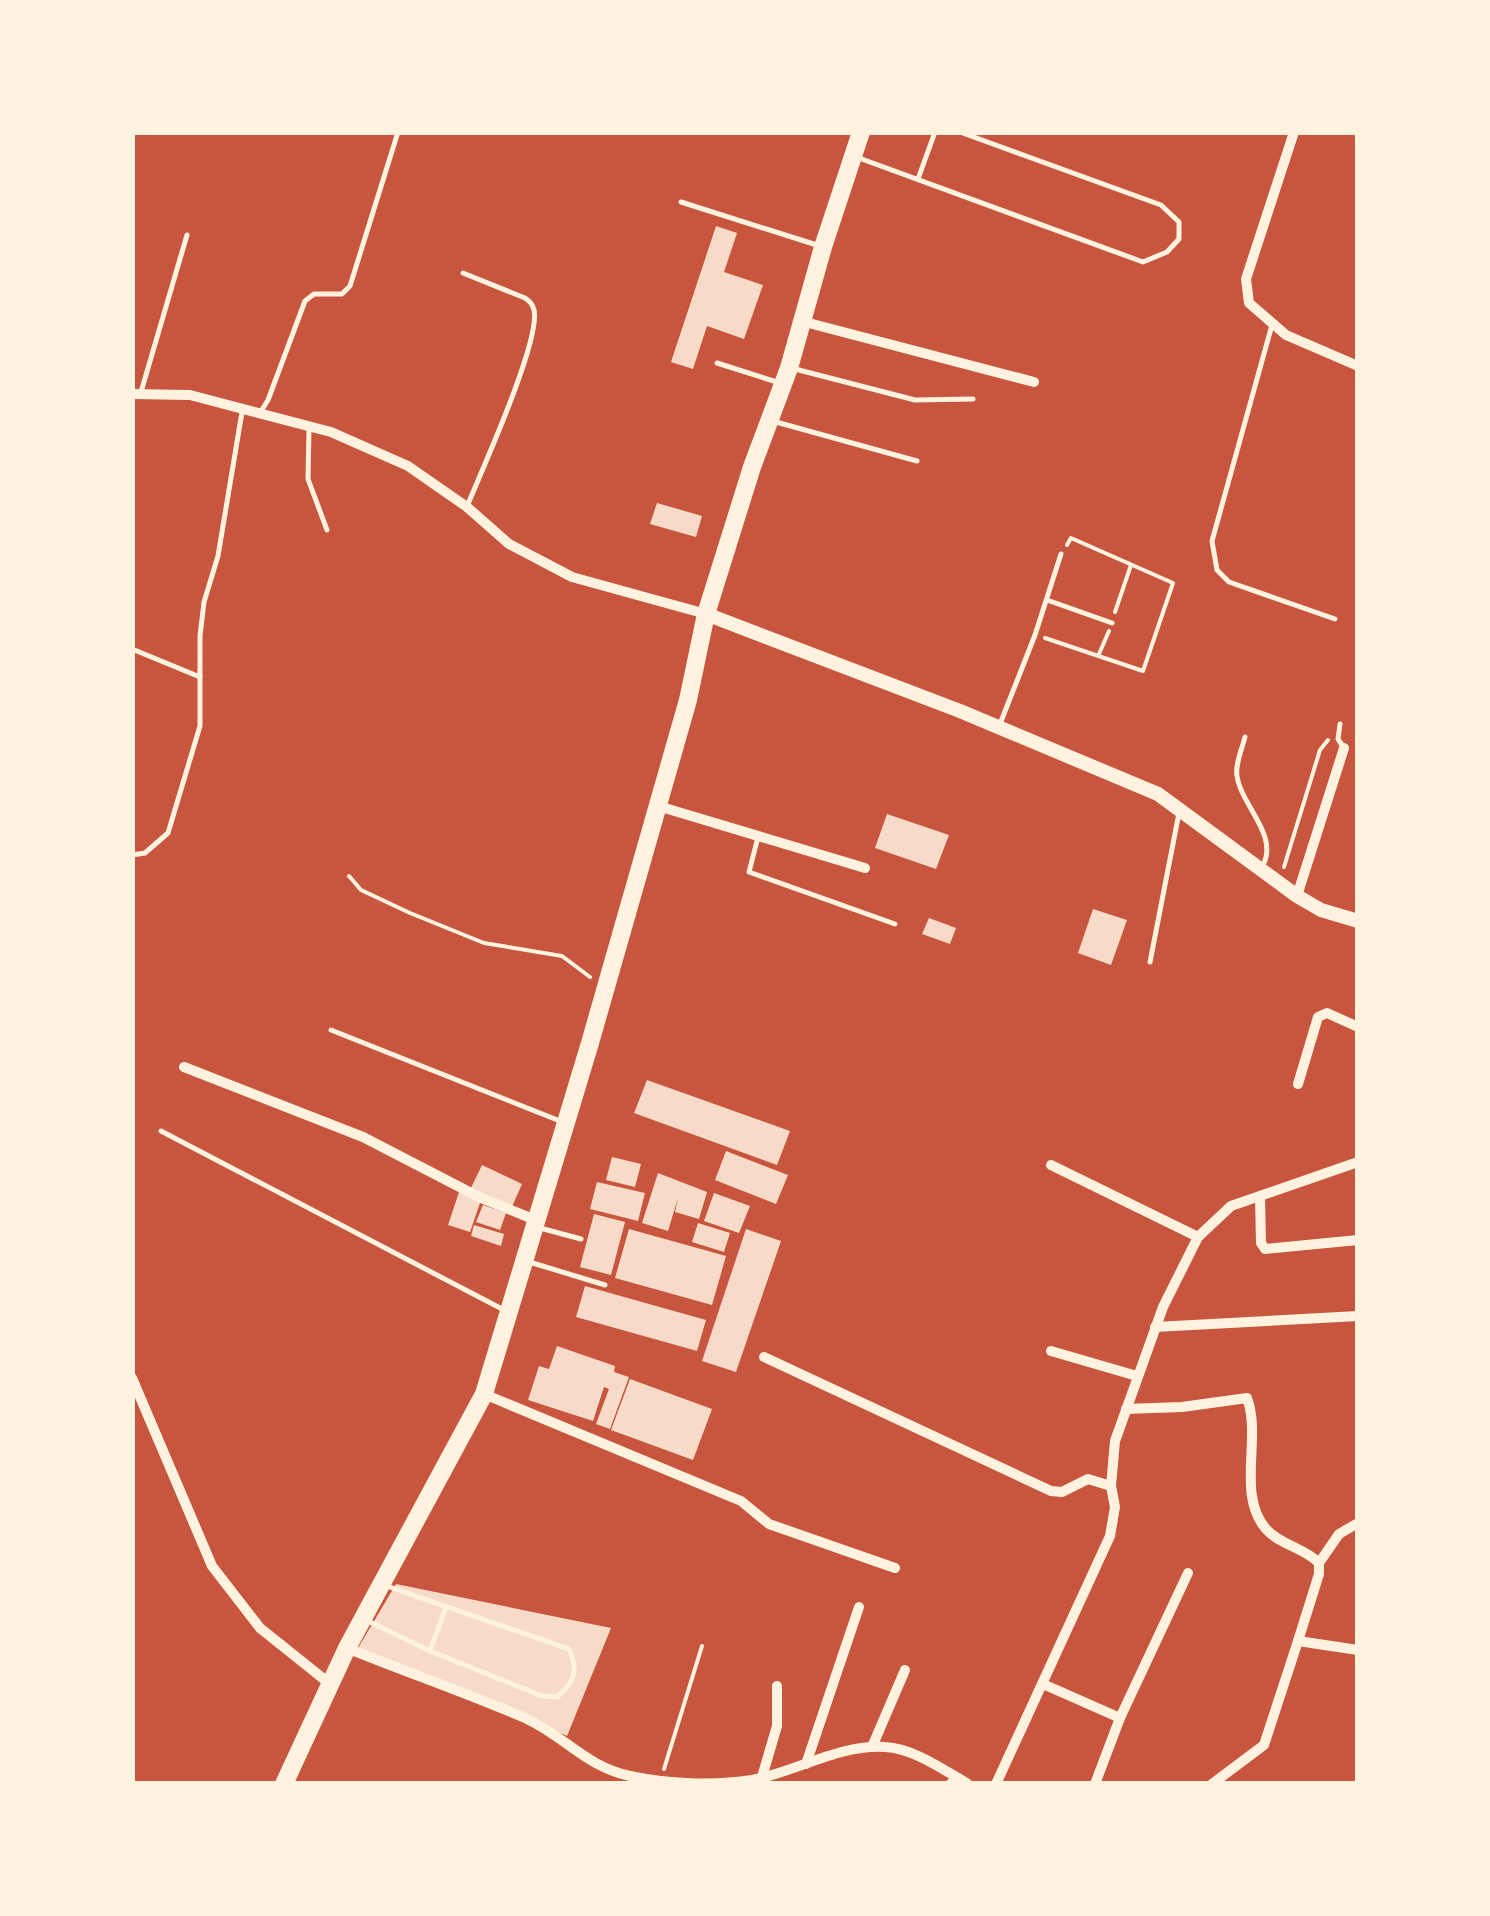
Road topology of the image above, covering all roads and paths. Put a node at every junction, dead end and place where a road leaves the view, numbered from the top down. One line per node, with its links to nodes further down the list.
1 (398, 132): 21 (lane)
2 (860, 132): 6 (highway)
3 (935, 132): 7 (lane)
4 (960, 132): 7 (lane)
5 (1294, 132): 13 (street)
6 (852, 156): 7 (lane); 10 (highway)
7 (918, 179)
8 (682, 202): 10 (lane)
9 (188, 234): 18 (lane)
10 (823, 247): 12 (highway)
11 (463, 273): 25 (lane)
12 (802, 320): 16 (highway); 17 (street)
13 (1272, 325): 15 (street); 30 (lane)
14 (717, 362): 16 (lane)
15 (1358, 366)
16 (786, 376): 19 (lane); 22 (highway)
17 (1034, 382)
18 (137, 393): 20 (street)
19 (973, 399)
20 (242, 409): 21 (street); 34 (lane)
21 (259, 414): 23 (street)
22 (769, 420): 24 (lane); 29 (highway)
23 (310, 426): 25 (street); 26 (lane)
24 (917, 461)
25 (467, 507): 29 (street)
26 (327, 530)
27 (1061, 554): 28 (lane); 32 (path)
28 (1047, 600): 31 (lane); 32 (lane)
29 (706, 614): 36 (street); 39 (highway)
30 (1334, 619)
31 (1112, 622)
32 (1035, 635): 36 (lane)
33 (132, 649): 34 (lane)
34 (200, 677): 42 (lane)
35 (1340, 724): 38 (lane)
36 (999, 727): 40 (street)
37 (1245, 738): 44 (lane)
38 (1341, 744): 46 (path); 47 (street)
39 (658, 806): 41 (street); 51 (highway)
40 (1180, 810): 44 (street); 50 (lane)
41 (758, 837): 43 (street); 49 (lane)
42 (132, 856)
43 (865, 868)
44 (1261, 870): 46 (street)
45 (349, 876): 51 (path)
46 (1279, 883): 47 (street)
47 (1298, 896): 48 (street)
48 (1358, 921)
49 (894, 924)
50 (1150, 962)
51 (606, 988): 56 (highway)
52 (1358, 1027): 55 (street)
53 (331, 1030): 56 (lane)
54 (184, 1067): 61 (street)
55 (1298, 1084)
56 (567, 1124): 61 (highway)
57 (160, 1131): 67 (lane)
58 (1358, 1162): 60 (street)
59 (1052, 1165): 62 (street)
60 (1260, 1196): 62 (street); 64 (street)
61 (538, 1225): 63 (lane); 65 (highway)
62 (1198, 1237): 69 (street)
63 (580, 1239)
64 (1358, 1240)
65 (526, 1261): 66 (lane); 67 (highway)
66 (605, 1284)
67 (510, 1313): 74 (highway)
68 (1358, 1316): 69 (street)
69 (1155, 1327): 72 (street)
70 (1050, 1351): 72 (street)
71 (764, 1358): 76 (street)
72 (1137, 1376): 75 (street)
73 (132, 1378): 91 (street)
74 (484, 1394): 79 (street); 81 (highway)
75 (1126, 1409): 76 (street); 78 (street)
76 (1111, 1486): 92 (street)
77 (1358, 1523): 78 (street)
78 (1319, 1563): 85 (street)
79 (895, 1568)
80 (1188, 1573): 94 (street)
81 (382, 1584): 82 (lane); 84 (highway)
82 (447, 1606): 89 (lane); 89 (lane)
83 (859, 1606): 96 (street)
84 (364, 1619): 87 (highway); 89 (lane)
85 (1298, 1641): 88 (street); 106 (street)
86 (702, 1646): 100 (path)
87 (347, 1648): 91 (highway); 98 (street)
88 (1358, 1650)
89 (430, 1651)
90 (905, 1670): 95 (street)
91 (330, 1684): 102 (highway)
92 (1043, 1684): 94 (street); 104 (street)
93 (777, 1686): 97 (street)
94 (1120, 1718): 105 (street)
95 (872, 1748): 96 (street); 99 (street)
96 (806, 1764): 97 (street)
97 (762, 1776): 101 (street)
98 (633, 1780): 100 (street)
99 (951, 1780): 103 (street)
100 (660, 1781): 101 (street)
101 (692, 1783)
102 (284, 1784)
103 (968, 1784)
104 (996, 1784)
105 (1095, 1784)
106 (1212, 1784)

